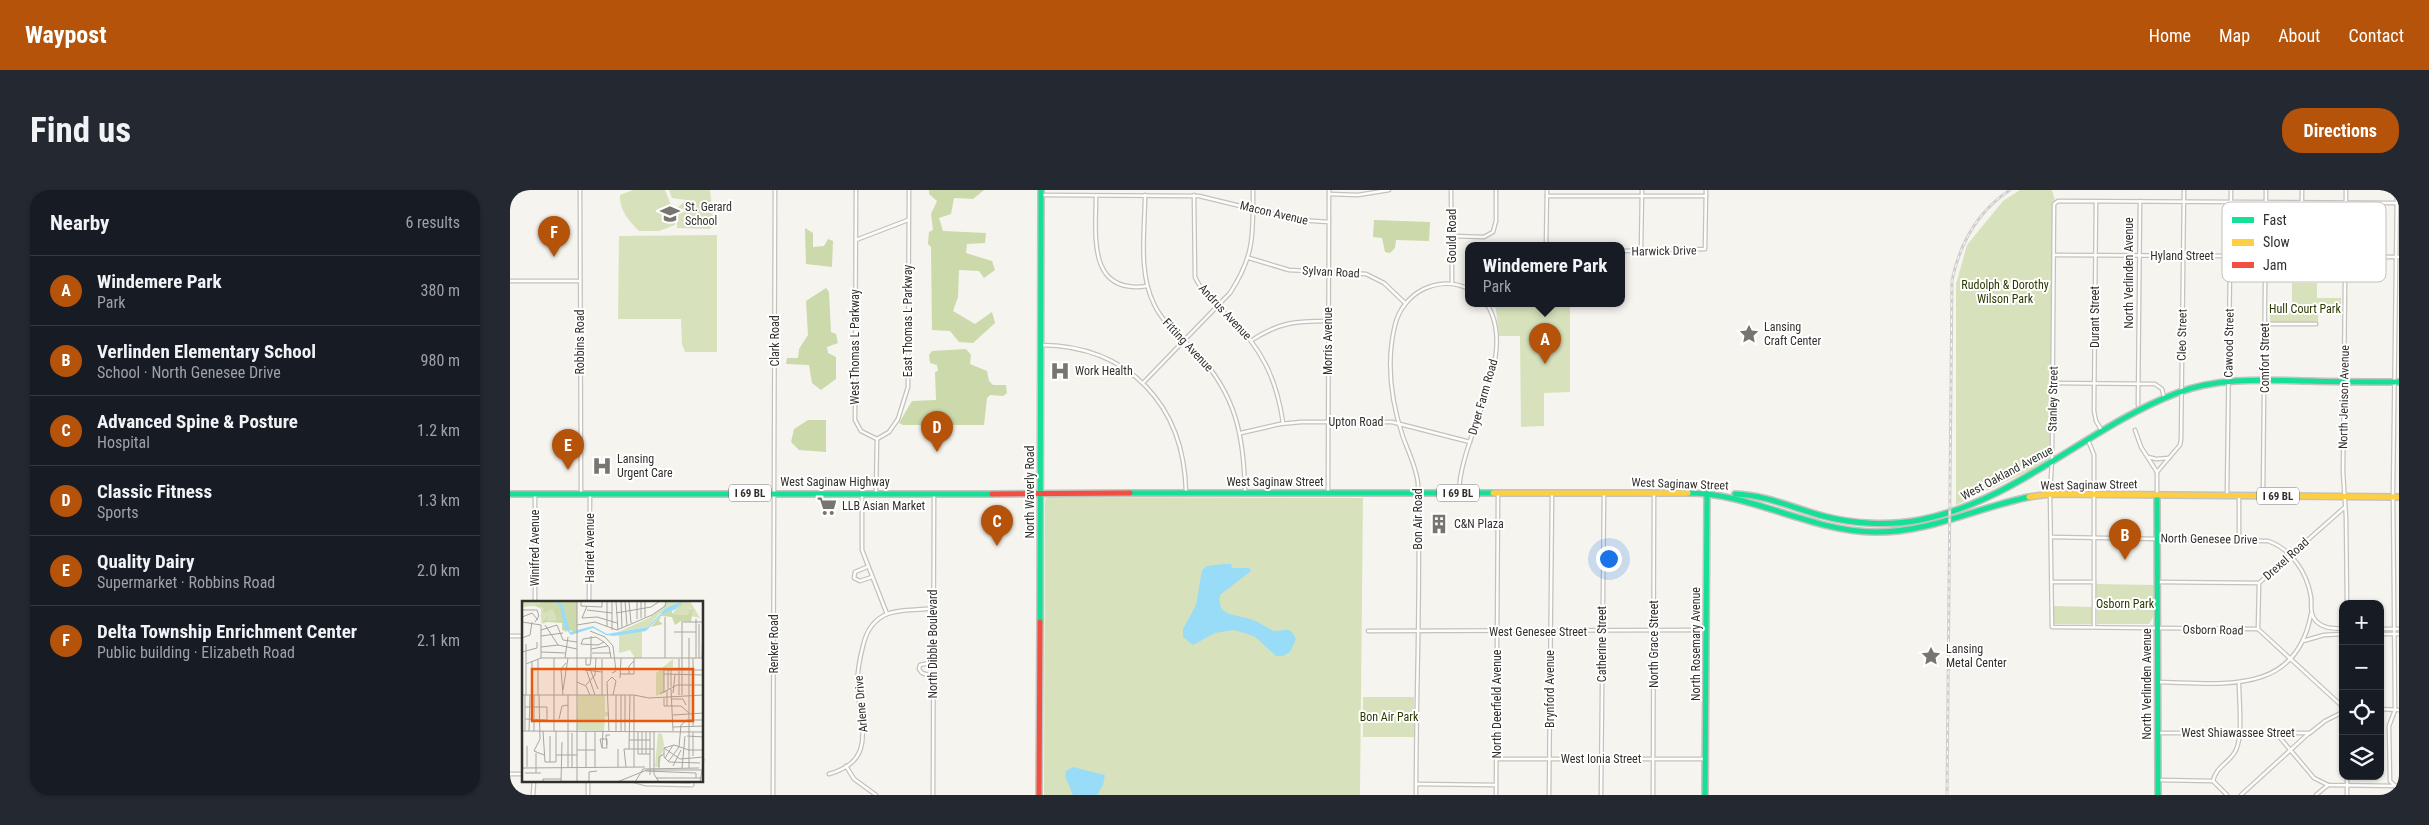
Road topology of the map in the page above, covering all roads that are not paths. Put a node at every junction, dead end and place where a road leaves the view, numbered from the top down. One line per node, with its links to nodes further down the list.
1 (580, 190): 52 (street, Robbins Road)
2 (775, 190): 101 (street, Clark Road)
3 (856, 190): 39 (street, West Thomas L Parkway)
4 (908, 190): 36 (street, East Thomas L Parkway)
5 (1253, 190): 35 (street)
6 (1329, 190): 20 (street, Morris Avenue)
7 (1389, 190): 20 (street)
8 (1451, 190): 38 (street, Gould Road)
9 (1496, 190): 38 (street)
10 (1547, 190): 24 (street)
11 (1642, 190): 25 (street)
12 (1706, 190): 26 (street)
13 (2184, 190): 29 (street, Cleo Street)
14 (2231, 190): 30 (street, Cawood Street)
15 (2266, 190): 31 (street, Comfort Street)
16 (2302, 190): 32 (street)
17 (2346, 190): 33 (street, North Jenison Avenue)
18 (2397, 190): 34 (street)
19 (1041, 192): 21 (street, Macon Avenue); 67 (main road, North Waverly Road)
20 (1329, 194): 37 (street, Morris Avenue)
21 (1096, 195): 23 (street, Macon Avenue); 57 (street)
22 (1194, 195): 23 (street, Macon Avenue); 35 (street, Macon Avenue); 60 (street, Andrus Avenue)
23 (1145, 196): 57 (street, Fitting Avenue)
24 (1547, 196): 25 (street); 40 (street)
25 (1642, 196): 26 (street); 41 (street)
26 (1706, 196): 41 (street, Harwick Drive)
27 (2096, 201): 28 (street); 43 (street, Stanley Street); 44 (street, Durant Street)
28 (2140, 201): 29 (street); 45 (street, North Verlinden Avenue)
29 (2184, 201): 30 (street); 46 (street, Cleo Street)
30 (2231, 202): 31 (street)
31 (2266, 202): 32 (street)
32 (2302, 202): 33 (street)
33 (2346, 202)
34 (2398, 203): 48 (street)
35 (1253, 209): 37 (street, Macon Avenue); 49 (street)
36 (908, 220): 39 (street); 85 (street, East Thomas L Parkway)
37 (1329, 222): 50 (street, Morris Avenue)
38 (1452, 236): 56 (street, Gould Road)
39 (856, 240): 85 (street, West Thomas L Parkway)
40 (1546, 242)
41 (1641, 250): 42 (street, Harwick Drive)
42 (1625, 251)
43 (2054, 255): 44 (street, Hyland Street); 73 (street, Stanley Street)
44 (2096, 256): 45 (street, Hyland Street); 74 (street, Durant Street)
45 (2139, 256): 46 (street, Hyland Street); 75 (street, North Verlinden Avenue)
46 (2183, 256): 47 (street, Hyland Street); 76 (street, Cleo Street)
47 (2222, 256)
48 (2397, 257): 71 (street)
49 (1249, 258): 50 (street, Sylvan Road); 60 (street)
50 (1328, 272): 59 (street, Sylvan Road); 62 (street, Morris Avenue)
51 (510, 281): 52 (street)
52 (580, 281): 110 (street, Robbins Road)
53 (2230, 282): 69 (street, Cawood Street)
54 (2266, 282): 63 (street, Comfort Street)
55 (2345, 282): 70 (street, North Jenison Avenue)
56 (1452, 283): 58 (street); 59 (street, Bon Air Road)
57 (1147, 286): 65 (street, Fitting Avenue)
58 (1465, 288)
59 (1405, 303): 81 (street, Bon Air Road)
60 (1218, 306): 65 (street); 66 (street, Andrus Avenue)
61 (1488, 307): 87 (street, Dryer Farm Road)
62 (1328, 321): 66 (street); 79 (street, Morris Avenue)
63 (2265, 324): 64 (street); 68 (street, Comfort Street)
64 (2316, 324)
65 (1184, 340): 72 (street); 84 (street, Fitting Avenue)
66 (1252, 340): 80 (street, Andrus Avenue)
67 (1041, 345): 72 (street); 95 (main road, North Waverly Road)
68 (2265, 381): 69 (main road, West Oakland Avenue / I 69 BL); 70 (main road, West Oakland Avenue / I 69 BL); 116 (street, Comfort Street)
69 (2229, 382): 76 (main road, West Oakland Avenue / I 69 BL); 115 (street, Cawood Street)
70 (2344, 382): 71 (main road, West Oakland Avenue / I 69 BL); 118 (street, North Jenison Avenue)
71 (2396, 382): 119 (street)
72 (1143, 383): 96 (street)
73 (2053, 383): 74 (street); 90 (street, Stanley Street)
74 (2095, 384): 75 (street); 83 (street, Durant Street)
75 (2138, 384): 77 (street); 78 (street, North Verlinden Avenue)
76 (2182, 391): 77 (main road, West Oakland Avenue / I 69 BL); 89 (street, Cleo Street)
77 (2164, 397): 83 (main road, West Oakland Avenue / I 69 BL)
78 (2138, 405)
79 (1328, 422): 80 (street, Upton Road); 81 (street, Upton Road); 98 (street, Morris Avenue)
80 (1283, 424): 84 (street, Upton Road)
81 (1399, 424): 87 (street, Upton Road); 99 (street, Bon Air Road)
82 (2135, 430): 88 (street)
83 (2102, 431): 86 (main road, West Oakland Avenue / I 69 BL)
84 (1241, 433): 97 (street, Fitting Avenue)
85 (876, 439): 93 (street)
86 (2088, 439): 90 (main road, West Oakland Avenue / I 69 BL); 113 (street)
87 (1470, 442): 102 (street, Dryer Farm Road)
88 (2147, 456): 89 (street); 91 (street)
89 (2171, 457): 91 (street, Cleo Street)
90 (2052, 460): 111 (main road, West Oakland Avenue / I 69 BL); 112 (street, Stanley Street)
91 (2157, 472): 114 (street, North Verlinden Avenue)
92 (862, 492): 93 (main road, West Saginaw Highway / I 69 BL); 101 (main road, West Saginaw Highway / I 69 BL); 128 (street)
93 (876, 492): 94 (main road, West Saginaw Highway / I 69 BL)
94 (934, 492): 95 (main road, West Saginaw Highway / I 69 BL); 139 (street, North Dibble Boulevard)
95 (1040, 492): 96 (main road, West Saginaw Street / I 69 BL); 201 (main road, North Waverly Road)
96 (1186, 492): 97 (main road, West Saginaw Street / I 69 BL)
97 (1245, 492): 98 (main road, West Saginaw Street / I 69 BL)
98 (1328, 492): 99 (main road, West Saginaw Street / I 69 BL)
99 (1418, 492): 102 (main road, West Saginaw Street / I 69 BL); 152 (street, Bon Air Road)
100 (590, 493): 101 (main road, West Saginaw Highway / I 69 BL); 110 (main road, West Saginaw Highway / I 69 BL); 138 (street, Harriet Avenue)
101 (775, 493): 198 (street, Renker Road)
102 (1459, 493): 103 (main road, West Saginaw Street / I 69 BL)
103 (1498, 493): 104 (main road, West Saginaw Street / I 69 BL); 153 (street, North Deerfield Avenue)
104 (1552, 493): 105 (main road, West Saginaw Street / I 69 BL); 154 (street, Brynford Avenue)
105 (1604, 493): 106 (main road, West Saginaw Street / I 69 BL); 155 (street, Catherine Street)
106 (1654, 493): 107 (main road, West Saginaw Street / I 69 BL); 156 (street, North Grace Street)
107 (1707, 493): 111 (main road, West Saginaw Street / I 69 BL); 150 (main road, North Rosemary Avenue)
108 (510, 494): 109 (main road, West Saginaw Highway / I 69 BL)
109 (535, 494): 110 (main road, West Saginaw Highway / I 69 BL); 137 (street, Winifred Avenue)
110 (580, 494)
111 (1731, 494): 112 (main road, West Saginaw Street / I 69 BL)
112 (2050, 494): 113 (main road, West Saginaw Street / I 69 BL); 121 (street, Stanley Street)
113 (2094, 494): 114 (main road, West Saginaw Street / I 69 BL); 122 (street)
114 (2157, 495): 115 (main road, West Saginaw Street / I 69 BL); 123 (main road, North Verlinden Avenue)
115 (2227, 495): 117 (main road, West Saginaw Street / I 69 BL)
116 (2263, 495): 117 (main road, West Saginaw Street / I 69 BL); 118 (main road, West Saginaw Street / I 69 BL)
117 (2239, 496): 124 (street)
118 (2344, 497): 119 (main road, West Saginaw Street / I 69 BL); 120 (street, North Jenison Avenue)
119 (2396, 497): 125 (street)
120 (2345, 507): 127 (street, Drexel Road); 136 (street, North Jenison Avenue)
121 (2052, 537): 122 (street, North Genesee Drive); 132 (street, Stanley Street)
122 (2094, 538): 123 (street, North Genesee Drive); 133 (street)
123 (2157, 538): 124 (street, North Genesee Drive); 134 (main road, North Verlinden Avenue)
124 (2239, 539): 127 (street, North Genesee Drive)
125 (2394, 539): 126 (street); 131 (street)
126 (2399, 539)
127 (2291, 555): 135 (street, Drexel Road); 141 (street, North Genesee Drive)
128 (868, 567): 129 (street); 129 (street)
129 (872, 577): 140 (street)
130 (2399, 577): 131 (street)
131 (2394, 578): 149 (street)
132 (2052, 582): 133 (street); 142 (street, Stanley Street)
133 (2094, 582): 143 (street)
134 (2158, 582): 135 (street, Drexel Road); 145 (main road, North Verlinden Avenue)
135 (2258, 584): 146 (street)
136 (2346, 600)
137 (535, 601)
138 (590, 601)
139 (933, 608): 140 (street); 163 (street, North Dibble Boulevard)
140 (887, 614): 181 (street, Arlene Drive)
141 (2311, 614): 144 (street); 161 (street)
142 (2052, 627): 143 (street, Osborn Road)
143 (2094, 627): 145 (street, Osborn Road)
144 (2329, 628): 147 (street); 157 (street)
145 (2157, 629): 146 (street, Osborn Road); 165 (main road, North Verlinden Avenue)
146 (2258, 629): 162 (street, Osborn Road)
147 (2339, 629)
148 (2384, 629): 149 (street)
149 (2397, 629): 160 (street)
150 (1707, 630): 156 (street, West Genesee Street); 180 (main road, North Rosemary Avenue)
151 (1368, 631): 152 (street, West Genesee Street)
152 (1417, 632): 153 (street, West Genesee Street); 190 (street, Bon Air Road)
153 (1497, 632): 154 (street, West Genesee Street); 176 (street, North Deerfield Avenue)
154 (1551, 632): 155 (street, West Genesee Street); 177 (street, Brynford Avenue)
155 (1602, 632): 156 (street, West Genesee Street); 178 (street, Catherine Street)
156 (1655, 632): 179 (street, North Grace Street)
157 (2329, 634): 158 (street); 161 (street)
158 (2339, 634)
159 (2384, 634): 160 (street)
160 (2397, 634): 169 (street)
161 (2303, 641): 162 (street)
162 (2291, 659): 166 (street); 167 (street, Osborn Road)
163 (933, 662): 164 (street, North Dibble Boulevard); 164 (street)
164 (932, 676): 200 (street, North Dibble Boulevard)
165 (2157, 682): 166 (street); 171 (main road, North Verlinden Avenue)
166 (2238, 683): 172 (street)
167 (2339, 703)
168 (2384, 709): 169 (street)
169 (2397, 710): 194 (street)
170 (2339, 715): 174 (street, West Shiawassee Street)
171 (2158, 732): 172 (street, West Shiawassee Street); 183 (main road, North Verlinden Avenue)
172 (2239, 732): 173 (street, West Shiawassee Street); 185 (street)
173 (2276, 733): 174 (street, West Shiawassee Street); 175 (street)
174 (2310, 733): 175 (street)
175 (2291, 750): 192 (street); 210 (street)
176 (1496, 759): 177 (street, West Ionia Street); 191 (street, North Deerfield Avenue)
177 (1550, 759): 178 (street, West Ionia Street); 204 (street, Brynford Avenue)
178 (1601, 759): 179 (street, West Ionia Street); 205 (street, Catherine Street)
179 (1653, 759): 180 (street, West Ionia Street); 206 (street, North Grace Street)
180 (1705, 759): 207 (main road, North Rosemary Avenue)
181 (846, 766): 182 (street, Arlene Drive); 199 (street)
182 (829, 774)
183 (2158, 780): 185 (street); 208 (main road, North Verlinden Avenue)
184 (2346, 780): 193 (street)
185 (2212, 781): 209 (street)
186 (534, 782): 196 (street)
187 (588, 782): 197 (street)
188 (640, 782): 189 (street)
189 (692, 783)
190 (1416, 784): 191 (street); 202 (street, Bon Air Road)
191 (1496, 784): 203 (street, North Deerfield Avenue)
192 (2328, 785): 193 (street); 211 (street)
193 (2347, 786): 194 (street); 212 (street)
194 (2394, 786): 195 (street); 213 (street)
195 (2399, 786)
196 (534, 795)
197 (588, 795)
198 (773, 795)
199 (876, 795)
200 (933, 795)
201 (1039, 795)
202 (1416, 795)
203 (1496, 795)
204 (1549, 795)
205 (1601, 795)
206 (1653, 795)
207 (1705, 795)
208 (2158, 795)
209 (2227, 795)
210 (2240, 795)
211 (2316, 795)
212 (2347, 795)
213 (2399, 795)

